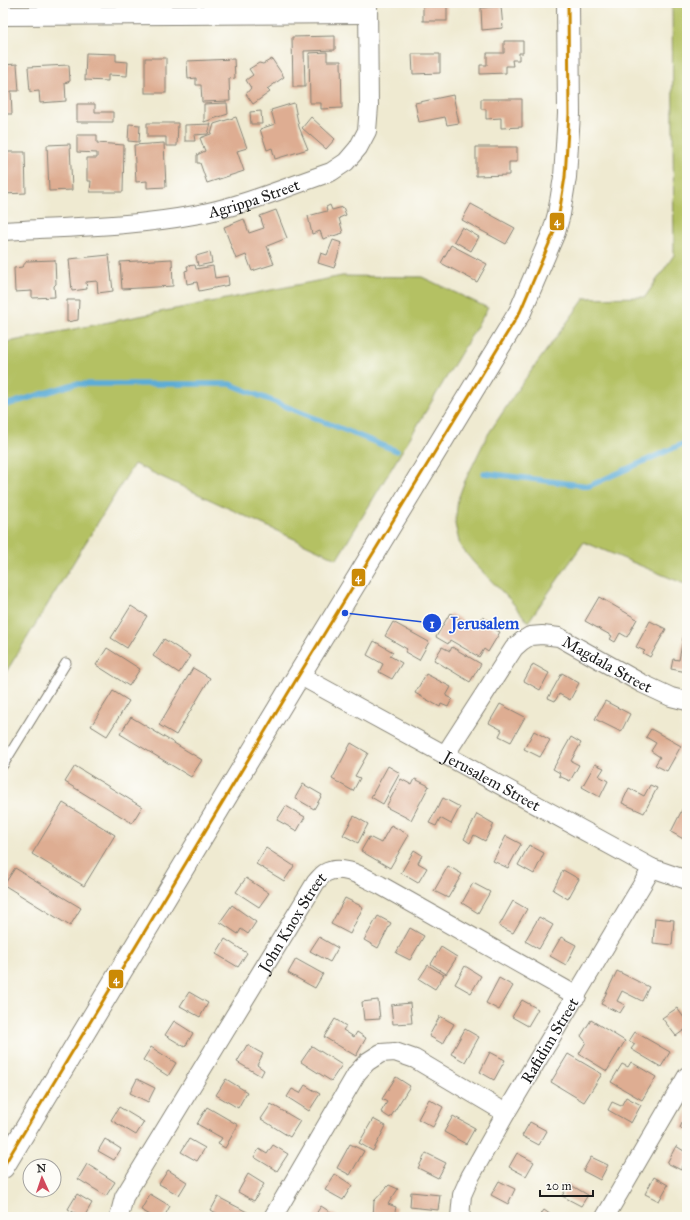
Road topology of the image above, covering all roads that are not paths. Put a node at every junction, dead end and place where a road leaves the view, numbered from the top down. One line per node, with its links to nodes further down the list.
1 (568, 3): 6 (main road)
2 (368, 8): 3 (street, Agrippa Street); 4 (street, Agrippa Street)
3 (3, 16)
4 (3, 231)
5 (66, 663): 9 (lane)
6 (299, 675): 8 (street, Jerusalem Street); 15 (main road)
7 (687, 701): 8 (street, Magdala Street)
8 (445, 755): 10 (street, Jerusalem Street)
9 (3, 765)
10 (652, 868): 11 (street, Jerusalem Street); 12 (street, Rafidim Street)
11 (687, 880)
12 (577, 996): 14 (street, Rafidim Street); 16 (street, John Knox Street)
13 (687, 1076): 19 (street)
14 (506, 1113): 17 (street); 18 (street, Rafidim Street)
15 (3, 1167)
16 (119, 1217)
17 (273, 1217)
18 (460, 1217)
19 (605, 1217)

